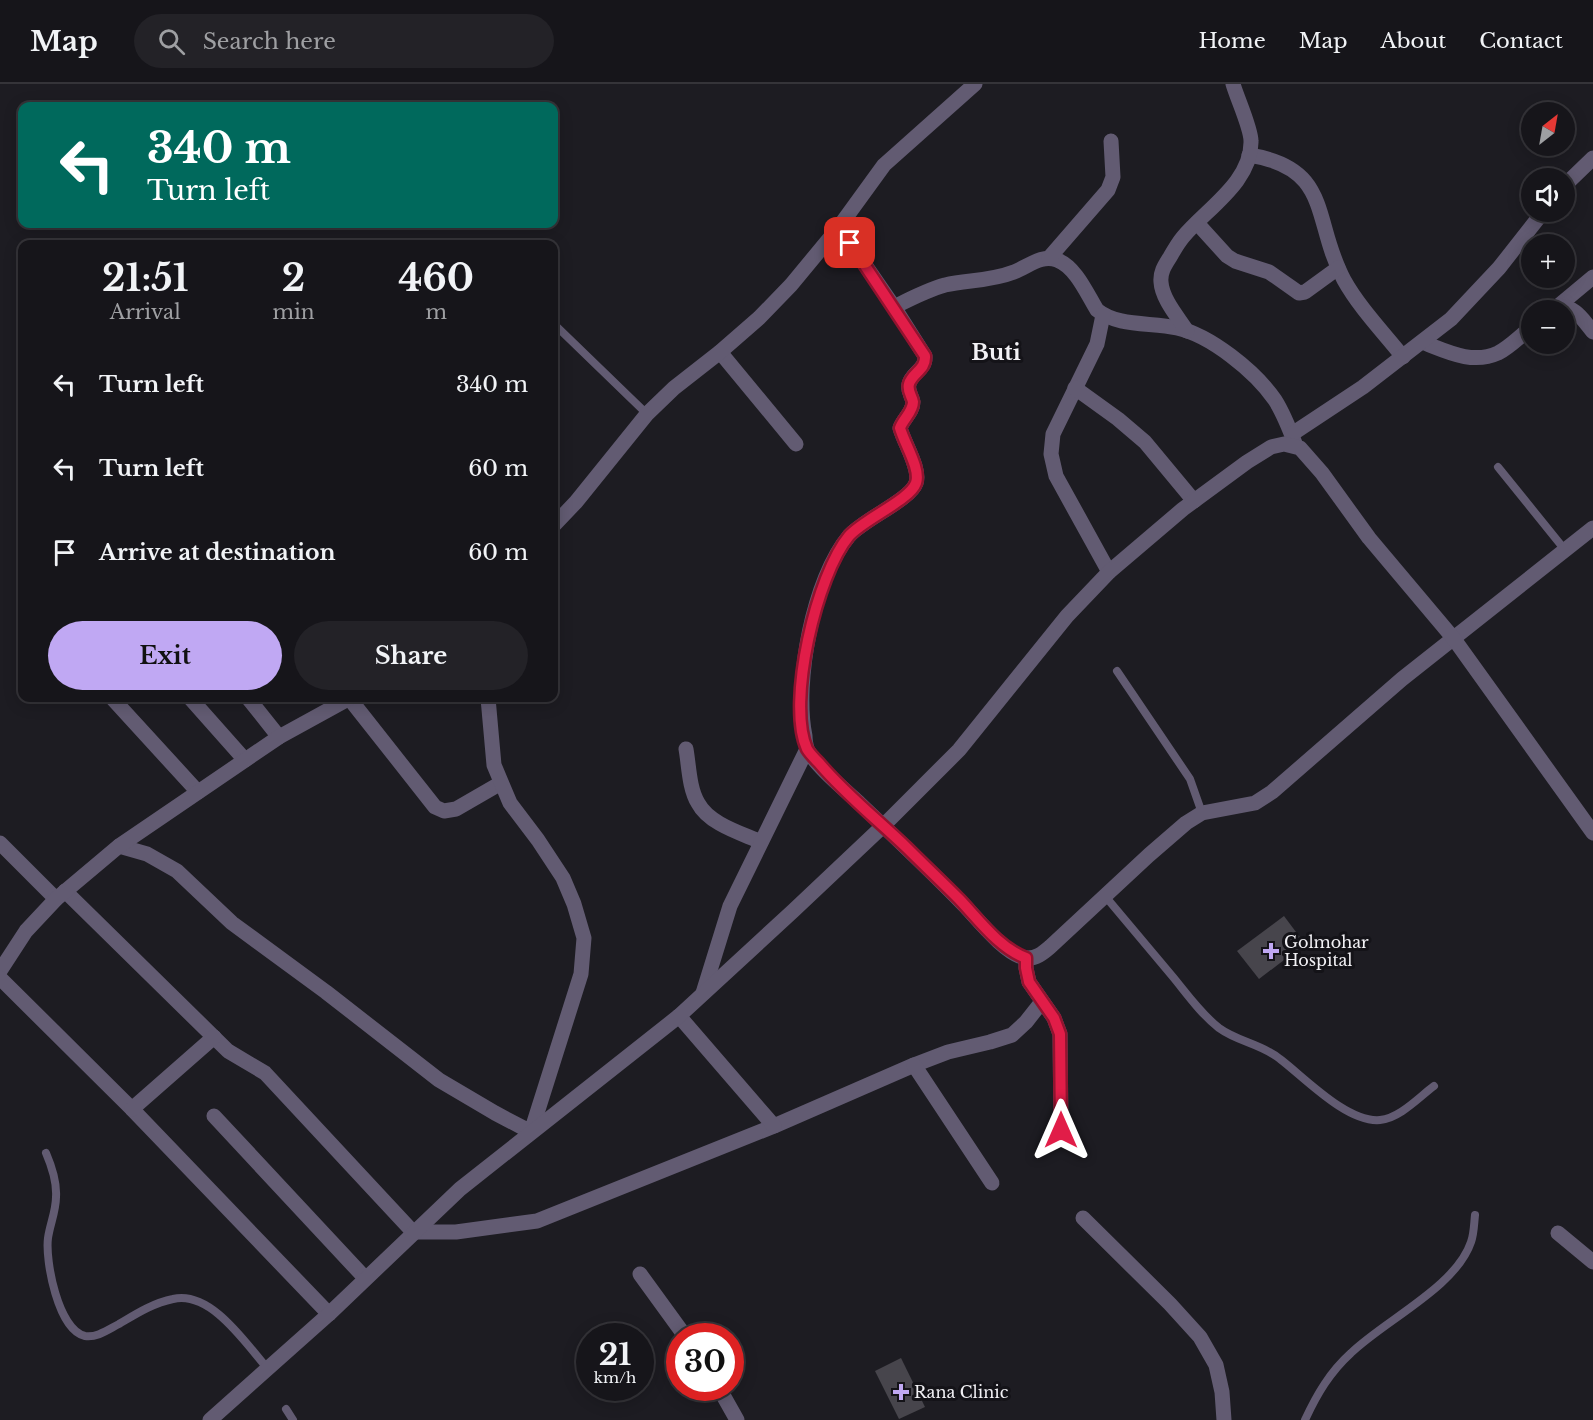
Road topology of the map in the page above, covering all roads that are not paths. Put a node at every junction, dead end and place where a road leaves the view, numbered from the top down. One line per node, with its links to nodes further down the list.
1 (975, 84): 9 (street)
2 (1233, 84): 4 (street)
3 (1111, 141): 10 (street)
4 (1249, 155): 8 (street); 11 (street)
5 (1593, 158): 6 (street)
6 (1575, 175)
7 (1536, 222): 21 (street)
8 (1197, 223): 11 (street); 18 (street)
9 (839, 227): 14 (street); 22 (street)
10 (1049, 258): 14 (street); 16 (street)
11 (1338, 268): 23 (street)
12 (1593, 277): 13 (street)
13 (1566, 300)
14 (894, 307): 44 (street)
15 (1575, 312): 19 (street)
16 (1103, 315): 18 (street); 24 (street)
17 (558, 328): 25 (lane)
18 (1187, 331): 26 (street)
19 (1593, 332)
20 (1521, 335): 21 (street)
21 (1422, 342): 23 (street)
22 (720, 352): 25 (street); 27 (street)
23 (1403, 357): 26 (street)
24 (1075, 388): 29 (street); 33 (street)
25 (647, 414): 30 (street)
26 (1294, 440): 29 (street); 34 (street)
27 (796, 444)
28 (1498, 467): 32 (lane)
29 (1194, 501): 33 (street)
30 (558, 521)
31 (1593, 528): 32 (street)
32 (1565, 550): 34 (street)
33 (1109, 572): 49 (street)
34 (1454, 639): 48 (street); 50 (street)
35 (1117, 670): 48 (lane)
36 (116, 702): 47 (street)
37 (194, 702): 45 (street)
38 (251, 702): 42 (street)
39 (342, 702): 42 (street)
40 (352, 702): 46 (street)
41 (488, 702): 46 (street)
42 (279, 737): 45 (street)
43 (686, 749): 51 (street)
44 (807, 749): 49 (street); 51 (street)
45 (245, 760): 47 (street)
46 (501, 783): 69 (street)
47 (198, 792): 53 (street)
48 (1202, 813): 55 (street)
49 (883, 826): 56 (street); 59 (street)
50 (1593, 833)
51 (761, 842): 59 (street)
52 (0, 843): 54 (street)
53 (119, 846): 54 (street); 69 (street)
54 (61, 895): 57 (street); 62 (street)
55 (1105, 896): 56 (street); 64 (lane)
56 (1026, 958): 60 (street)
57 (0, 971)
58 (0, 978): 65 (street)
59 (703, 993): 61 (street)
60 (1041, 1003): 63 (street); 68 (street)
61 (679, 1016): 67 (street); 69 (street)
62 (213, 1037): 65 (street); 74 (street)
63 (914, 1065): 67 (street); 71 (street)
64 (1434, 1086)
65 (132, 1110): 79 (street)
66 (214, 1116): 78 (street)
67 (774, 1126): 74 (street)
68 (1061, 1130)
69 (531, 1132): 74 (street)
70 (46, 1153): 81 (lane)
71 (992, 1183)
72 (1475, 1215): 88 (lane)
73 (1083, 1218): 87 (street)
74 (412, 1232): 78 (street)
75 (1558, 1233): 76 (street)
76 (1593, 1262)
77 (640, 1274): 80 (street)
78 (365, 1278): 79 (street)
79 (328, 1314): 81 (street)
80 (676, 1323)
81 (268, 1369): 84 (street)
82 (726, 1401): 86 (street)
83 (286, 1409): 85 (lane)
84 (210, 1420)
85 (293, 1420)
86 (737, 1420)
87 (1224, 1420)
88 (1305, 1420)

